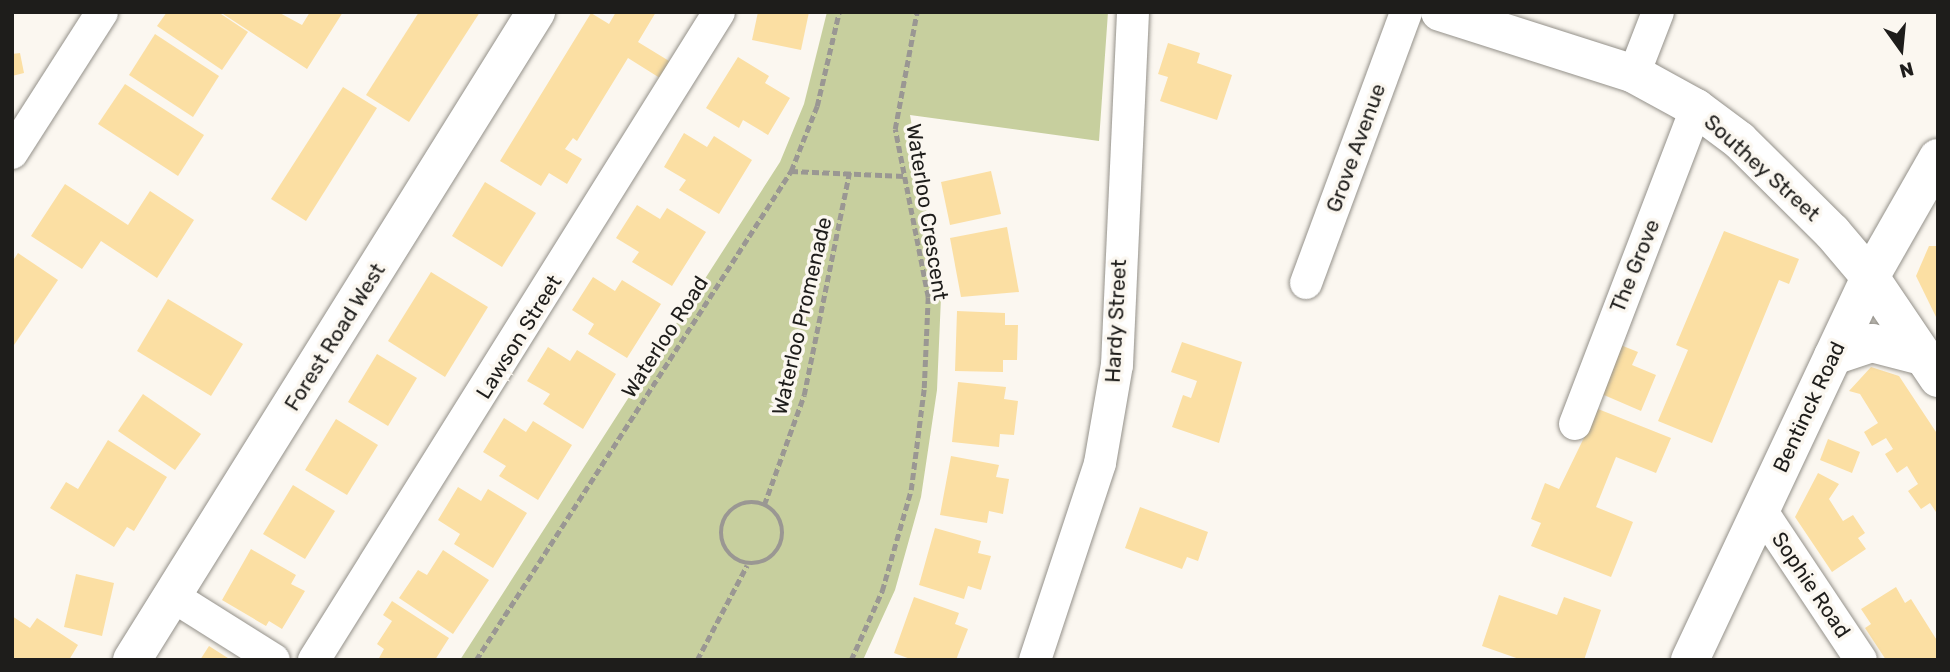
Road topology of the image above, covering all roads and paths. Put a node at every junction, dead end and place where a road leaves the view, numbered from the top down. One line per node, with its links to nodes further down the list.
1 (102, 12): 12 (street)
2 (536, 12): 25 (street, Forest Road West)
3 (719, 12): 28 (street, Lawson Street)
4 (839, 12): 14 (path, Waterloo Road)
5 (916, 12): 16 (path, Waterloo Crescent)
6 (1133, 12): 32 (street, Hardy Street)
7 (1406, 12): 18 (street, Grove Avenue)
8 (1440, 12): 10 (street, Southey Street)
9 (1658, 12): 10 (street)
10 (1634, 74): 11 (street, Southey Street)
11 (1696, 108): 17 (street, Southey Street); 21 (street, The Grove)
12 (12, 153)
13 (1938, 158): 17 (street, Bentinck Road)
14 (791, 171): 15 (path); 29 (path, Waterloo Road)
15 (849, 173): 16 (path); 22 (path, Waterloo Promenade)
16 (904, 176): 31 (path, Waterloo Crescent)
17 (1870, 277): 19 (street, Bentinck Road); 20 (street, Southey Street)
18 (1306, 283)
19 (1833, 356): 20 (street); 23 (street, Bentinck Road)
20 (1930, 367)
21 (1575, 424)
22 (764, 505): 24 (path); 24 (path)
23 (1761, 510): 33 (street, Bentinck Road); 34 (street, Sophie Road)
24 (747, 565): 30 (path)
25 (174, 597): 26 (street, Forest Road West); 27 (street)
26 (132, 660)
27 (274, 660)
28 (314, 660)
29 (476, 660)
30 (697, 660)
31 (851, 660)
32 (1035, 660)
33 (1690, 660)
34 (1861, 660)

